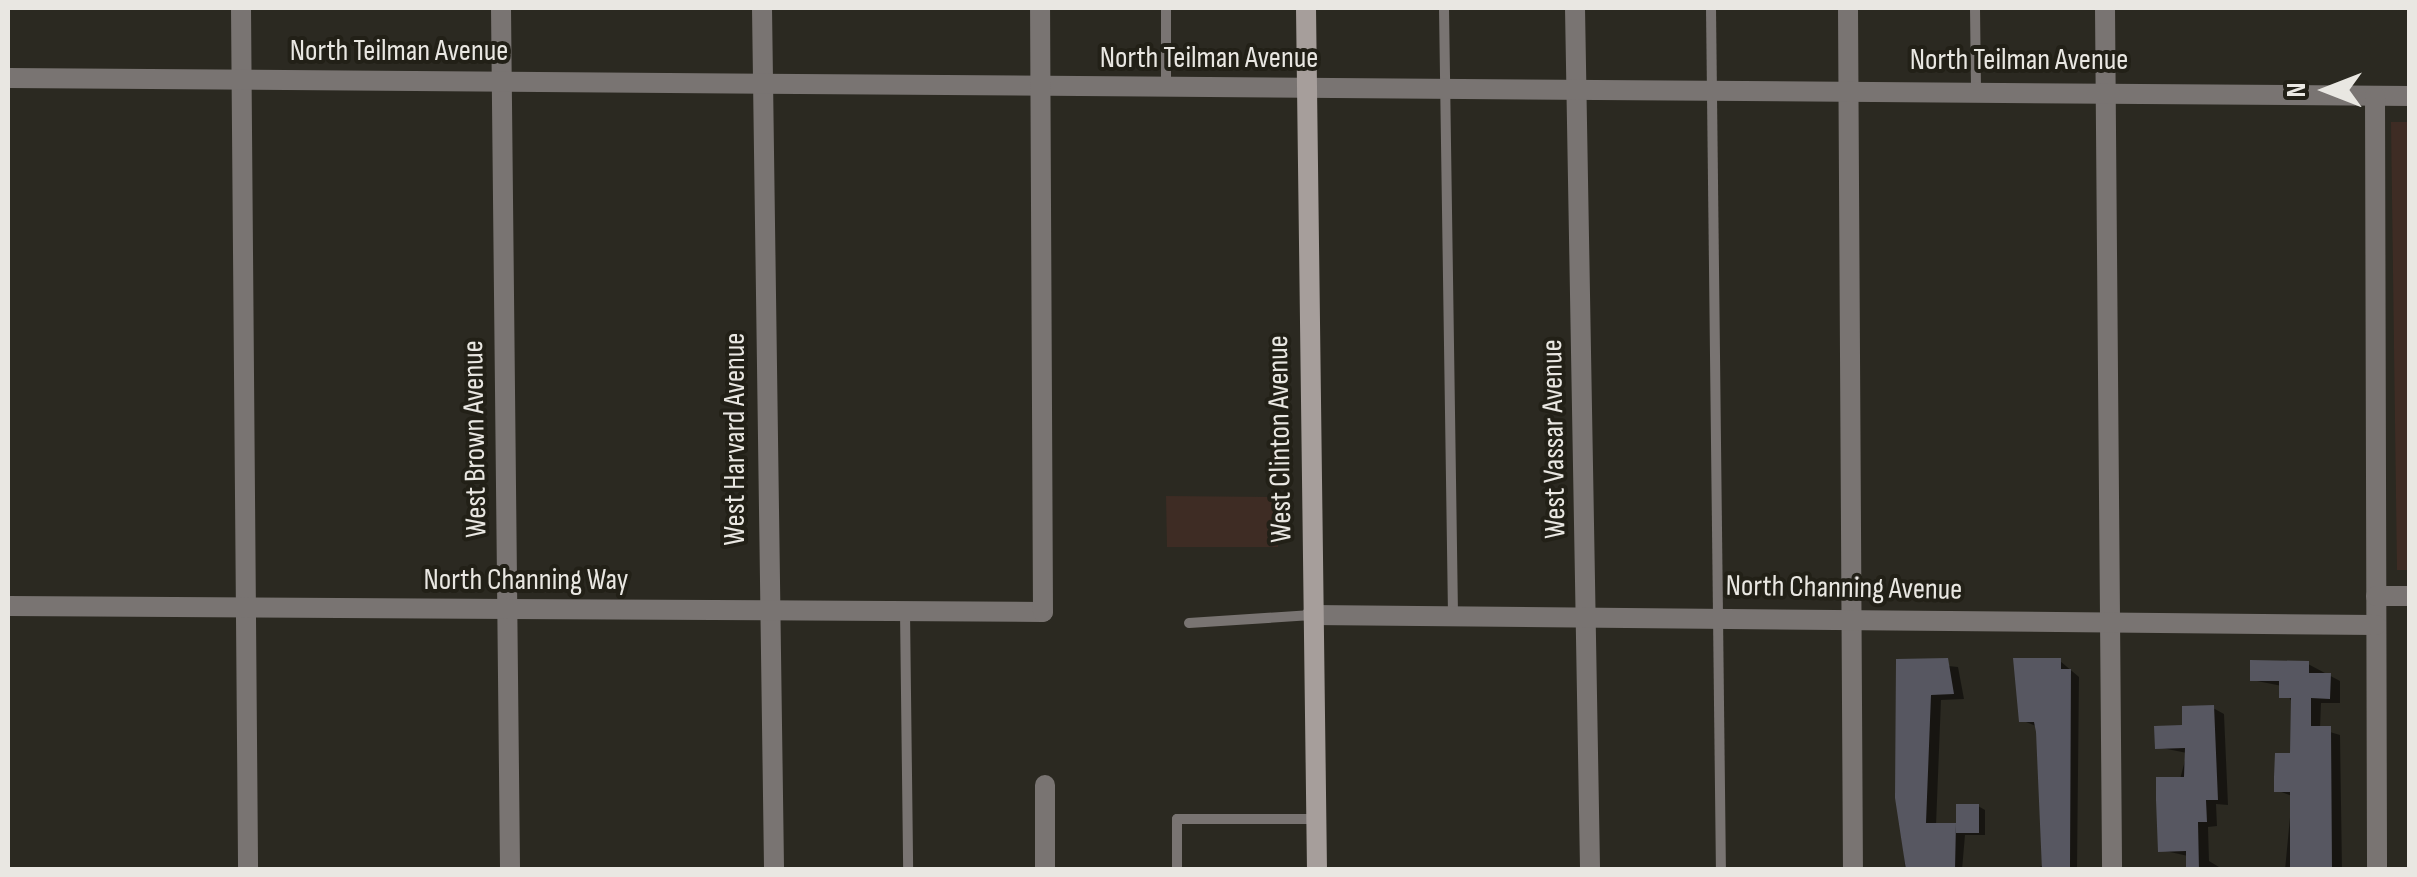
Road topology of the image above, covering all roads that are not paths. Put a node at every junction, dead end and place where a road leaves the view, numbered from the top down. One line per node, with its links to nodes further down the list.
1 (241, 8): 14 (street)
2 (501, 8): 15 (street, West Brown Avenue)
3 (762, 8): 16 (street, West Harvard Avenue)
4 (1040, 8): 17 (street)
5 (1166, 8): 18 (lane)
6 (1306, 8): 19 (main road, West Clinton Avenue)
7 (1444, 8): 21 (lane)
8 (1576, 8): 25 (street, West Vassar Avenue)
9 (1711, 8): 22 (lane)
10 (1848, 8): 23 (street)
11 (1976, 8): 20 (lane)
12 (2106, 8): 24 (street)
13 (8, 78): 14 (street, North Teilman Avenue)
14 (242, 81): 15 (street, North Teilman Avenue); 31 (street)
15 (501, 82): 16 (street, North Teilman Avenue); 32 (street, West Brown Avenue)
16 (763, 85): 17 (street, North Teilman Avenue); 33 (street, West Harvard Avenue)
17 (1041, 87): 18 (street, North Teilman Avenue); 34 (street, North Channing Way)
18 (1166, 87): 19 (street, North Teilman Avenue)
19 (1307, 88): 21 (street, North Teilman Avenue); 36 (main road, West Clinton Avenue)
20 (1976, 89): 23 (street, North Teilman Avenue); 24 (street, North Teilman Avenue)
21 (1446, 90): 25 (street, North Teilman Avenue); 37 (lane)
22 (1712, 90): 23 (street, North Teilman Avenue); 25 (street, North Teilman Avenue); 38 (lane)
23 (1849, 90): 39 (street)
24 (2106, 90): 26 (street, North Teilman Avenue); 40 (street)
25 (1576, 92): 35 (street, West Vassar Avenue)
26 (2376, 96): 27 (street, North Teilman Avenue); 28 (street)
27 (2410, 96)
28 (2376, 596): 29 (street); 42 (street)
29 (2410, 596)
30 (8, 606): 31 (street, North Channing Way)
31 (246, 608): 32 (street, North Channing Way); 45 (street)
32 (507, 609): 33 (street, North Channing Way); 46 (street, West Brown Avenue)
33 (767, 612): 34 (street, North Channing Way); 47 (street, West Harvard Avenue)
34 (905, 612): 48 (lane)
35 (1589, 614): 37 (street, North Channing Avenue); 38 (street, North Channing Avenue); 52 (street, West Vassar Avenue)
36 (1312, 615): 37 (street, North Channing Avenue); 41 (lane); 44 (main road, West Clinton Avenue)
37 (1453, 615)
38 (1718, 616): 39 (street, North Channing Avenue); 53 (lane)
39 (1851, 618): 40 (street, North Channing Avenue); 54 (street)
40 (2110, 621): 42 (street, North Channing Avenue); 55 (street)
41 (1189, 623)
42 (2376, 624): 56 (street)
43 (1045, 785): 49 (street)
44 (1316, 820): 50 (lane); 51 (main road, West Clinton Avenue)
45 (248, 870)
46 (510, 870)
47 (774, 870)
48 (908, 870)
49 (1045, 870)
50 (1177, 870)
51 (1317, 870)
52 (1590, 870)
53 (1721, 870)
54 (1853, 870)
55 (2112, 870)
56 (2376, 870)

